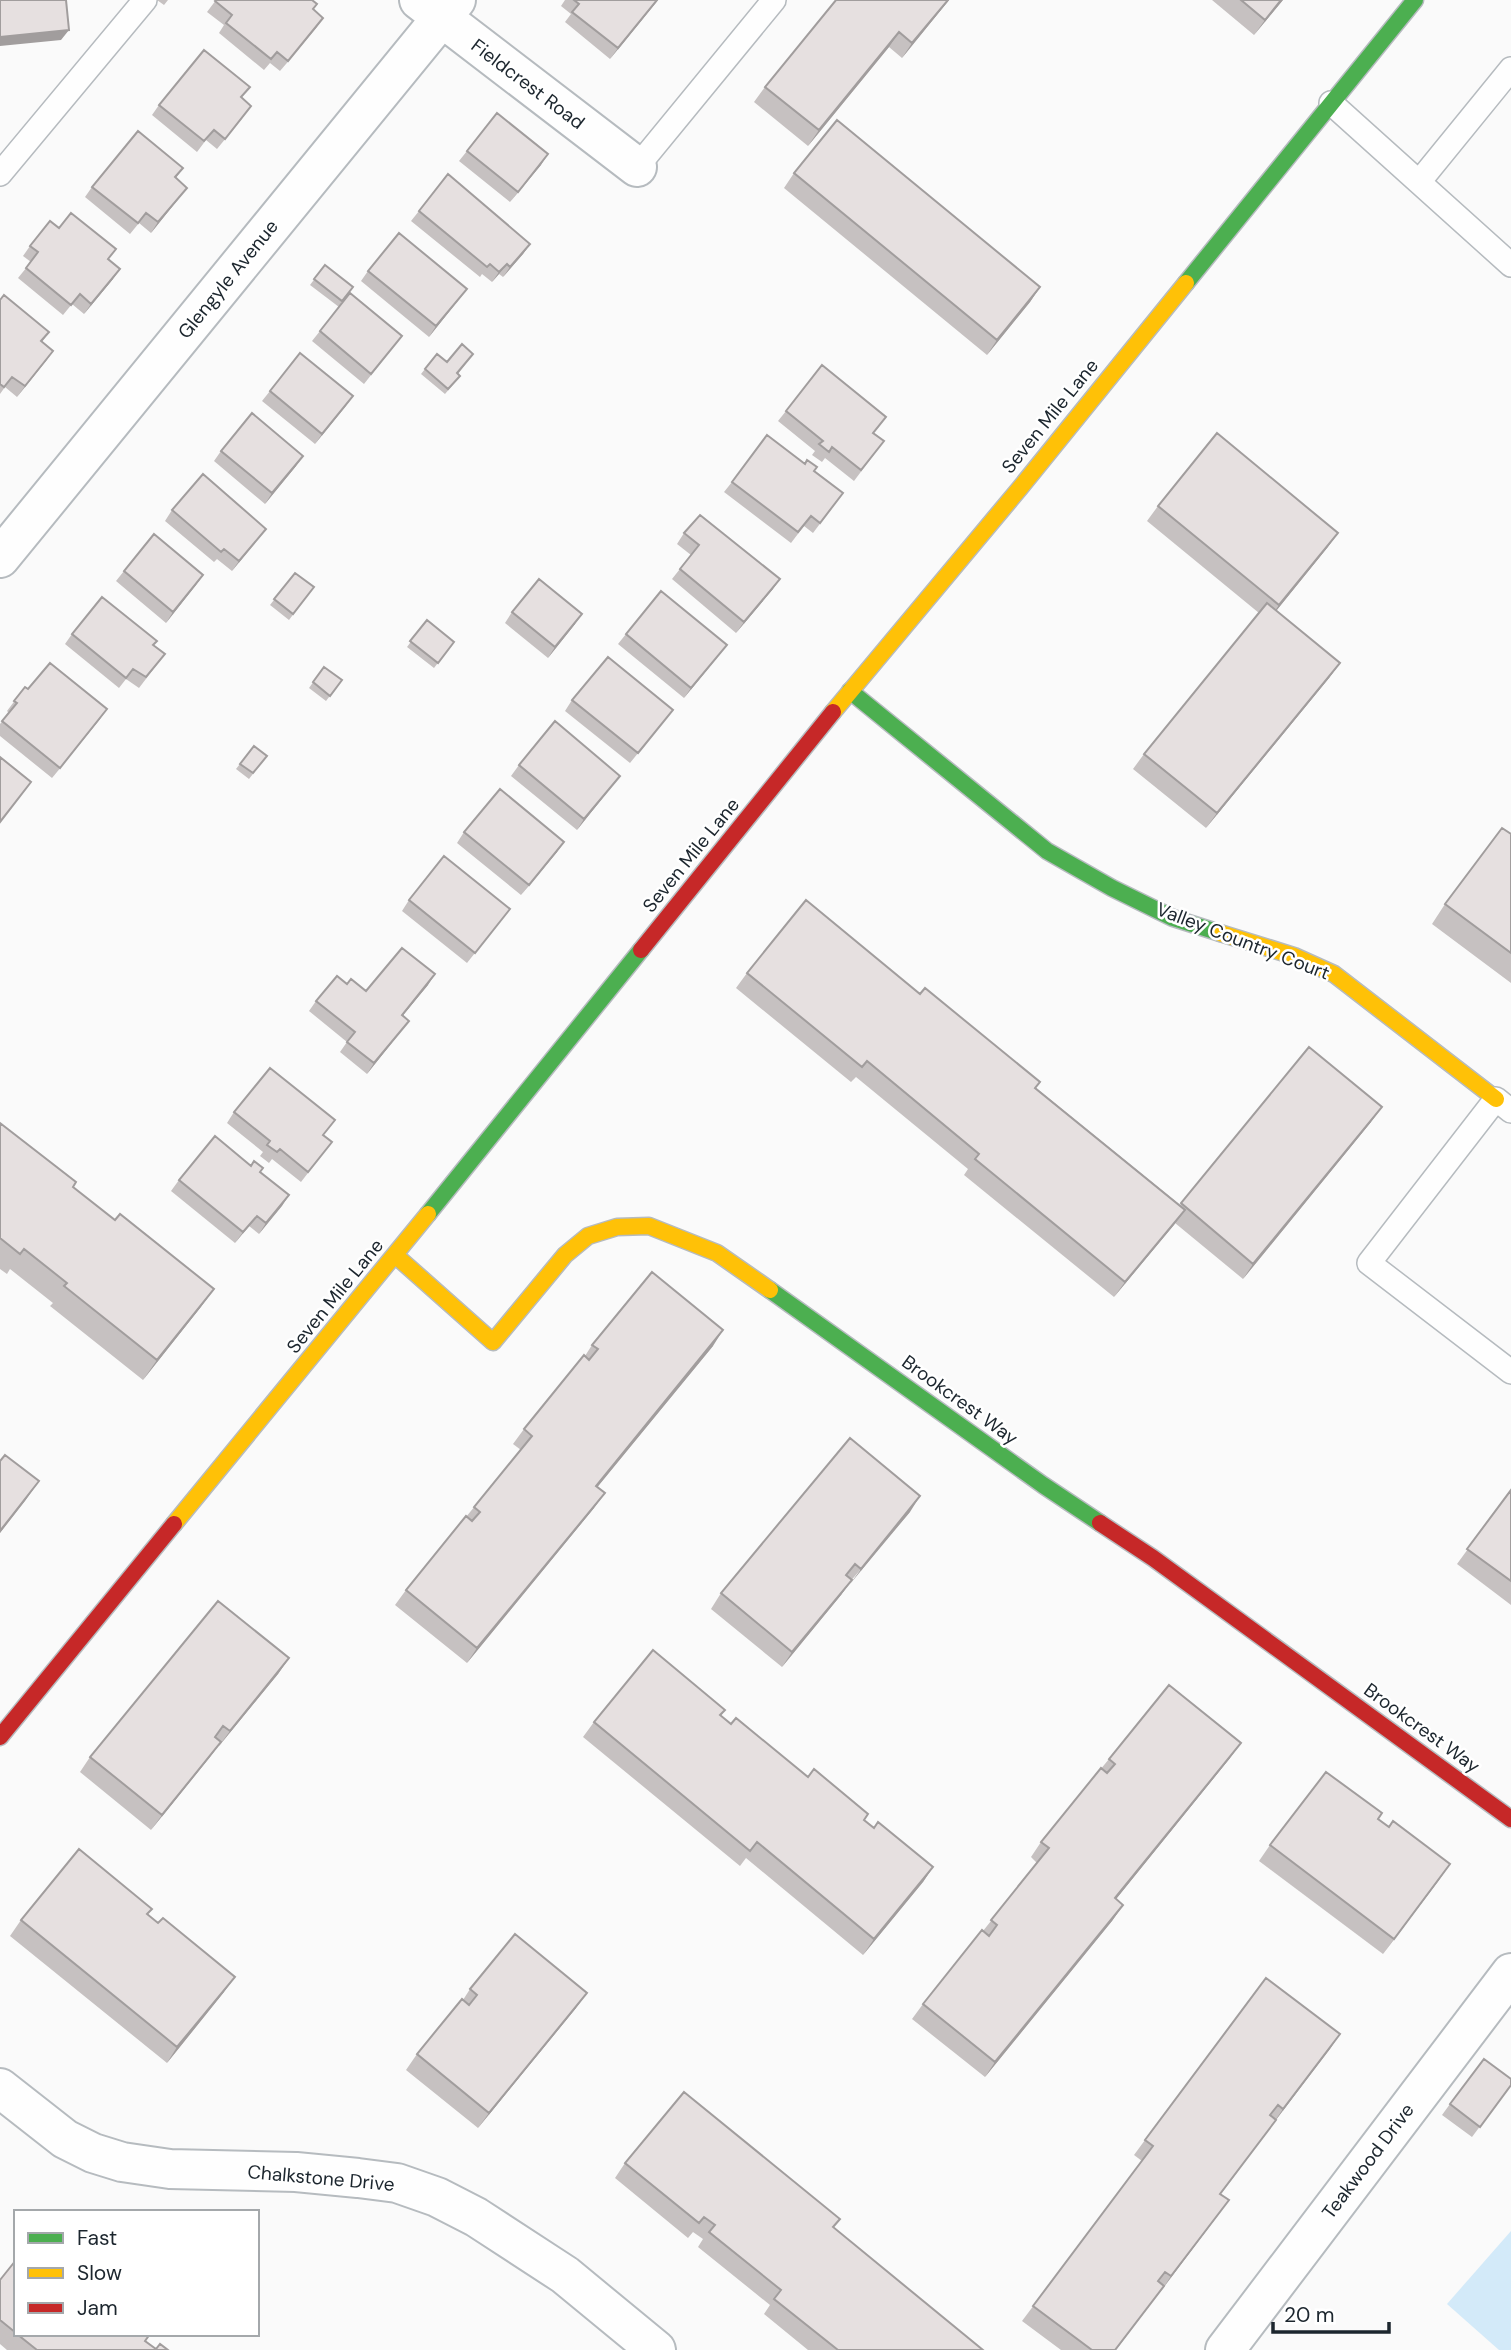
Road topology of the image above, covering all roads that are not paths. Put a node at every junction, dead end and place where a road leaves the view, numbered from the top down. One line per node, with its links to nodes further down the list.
1 (145, 0): 8 (lane)
2 (774, 0): 7 (lane)
3 (1415, 0): 6 (street, Seven Mile Lane)
4 (438, 6): 7 (street, Fieldcrest Road); 11 (street, Glengyle Avenue)
5 (1511, 69): 9 (lane)
6 (1331, 103): 9 (lane); 12 (street, Seven Mile Lane)
7 (638, 167)
8 (0, 174)
9 (1419, 182): 10 (lane)
10 (1511, 265)
11 (0, 558)
12 (850, 691): 13 (street, Valley Country Court); 14 (street, Seven Mile Lane)
13 (1503, 1105): 15 (lane, Valley Country Court)
14 (395, 1255): 16 (street, Seven Mile Lane); 17 (street, Brookcrest Way)
15 (1511, 1372)
16 (0, 1737)
17 (1511, 1819)
18 (1511, 1973): 21 (street, Teakwood Drive)
19 (0, 2088): 20 (street, Chalkstone Drive)
20 (656, 2350)
21 (1225, 2350)

